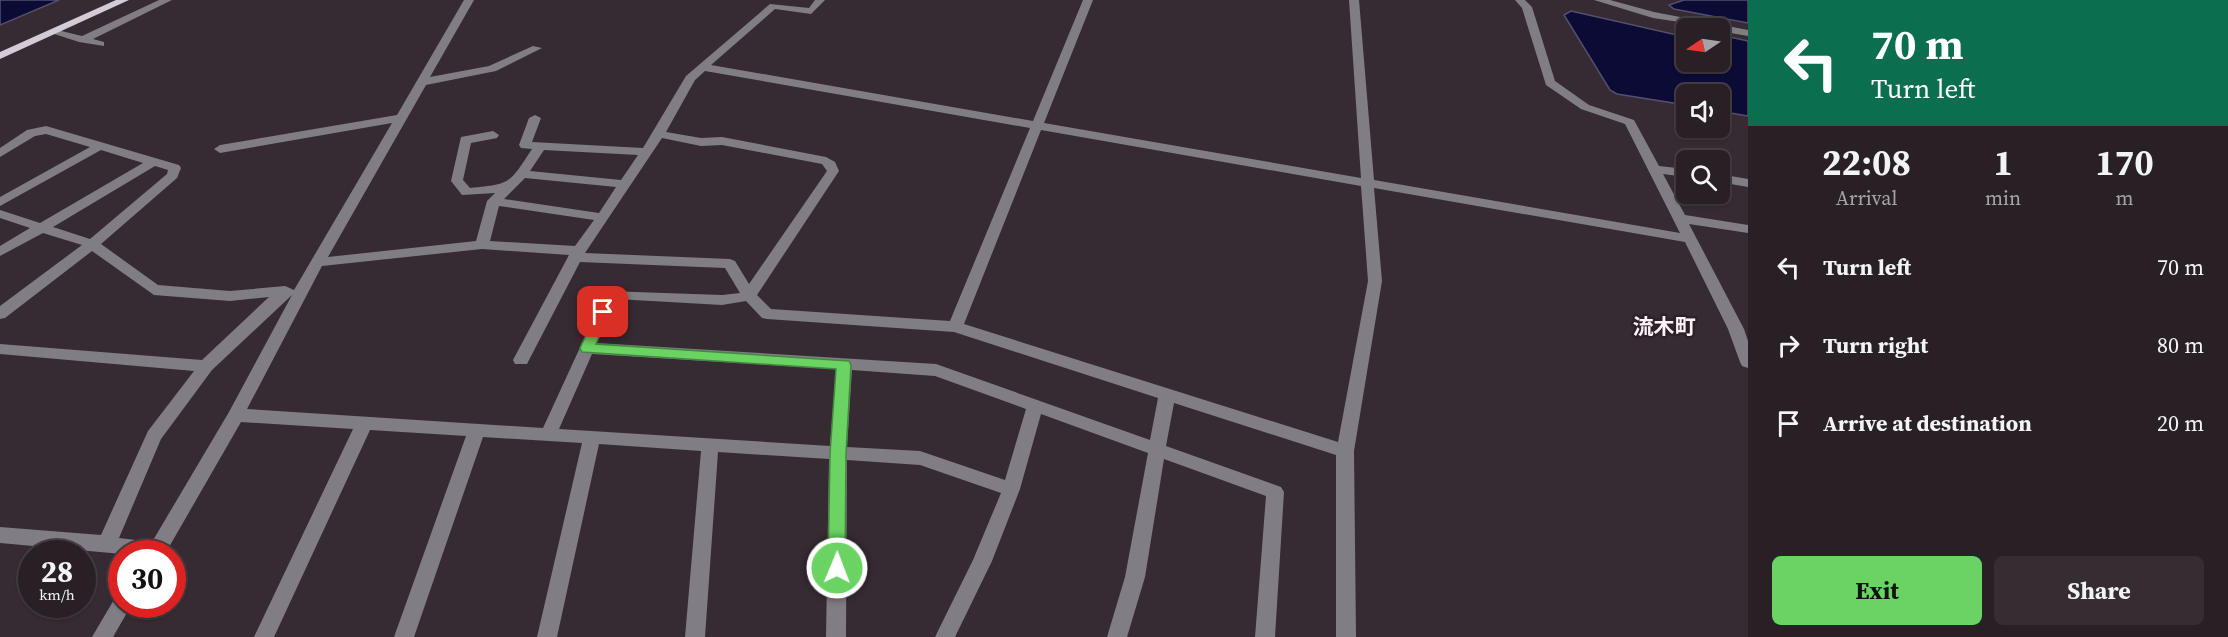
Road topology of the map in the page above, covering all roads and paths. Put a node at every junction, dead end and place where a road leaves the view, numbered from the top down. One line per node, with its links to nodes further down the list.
1 (124, 0): 10 (main road)
2 (167, 0): 12 (street)
3 (468, 0): 17 (street)
4 (820, 0): 9 (street)
5 (1088, 0): 20 (street)
6 (1354, 0): 33 (street)
7 (1520, 0): 29 (street)
8 (1599, 0): 11 (street)
9 (769, 3): 16 (street)
10 (53, 32): 12 (street); 15 (main road)
11 (1748, 33)
12 (83, 40): 13 (street)
13 (100, 44)
14 (537, 48): 17 (street)
15 (0, 56)
16 (702, 67): 20 (street); 21 (street)
17 (422, 82): 18 (street)
18 (402, 118): 25 (street); 49 (street)
19 (535, 118): 23 (street)
20 (1038, 125): 33 (street); 54 (street)
21 (659, 134): 26 (street); 52 (street)
22 (493, 135): 36 (street)
23 (541, 145): 26 (street); 31 (street)
24 (100, 146): 27 (street); 28 (street); 38 (street)
25 (220, 149)
26 (645, 152): 35 (street)
27 (0, 153)
28 (153, 162): 42 (street); 45 (street)
29 (1654, 169): 30 (street); 41 (street)
30 (1676, 172)
31 (522, 174): 35 (street); 36 (street)
32 (1730, 180): 34 (street)
33 (1368, 183): 44 (street); 71 (street)
34 (1748, 183)
35 (623, 184): 40 (street)
36 (508, 188): 37 (street)
37 (494, 201): 40 (street); 46 (street)
38 (0, 202)
39 (0, 214): 42 (street)
40 (602, 217): 48 (street)
41 (1681, 219): 43 (street); 44 (street)
42 (42, 227): 45 (street); 47 (street)
43 (1748, 230)
44 (1691, 239): 55 (street)
45 (92, 244): 51 (street); 53 (street)
46 (482, 245): 48 (street); 49 (street)
47 (0, 252)
48 (577, 254): 52 (street); 58 (street)
49 (319, 262): 50 (street)
50 (303, 289): 51 (street); 64 (street)
51 (285, 291): 61 (street)
52 (748, 296): 54 (street); 56 (street)
53 (0, 314)
54 (955, 327): 62 (street)
55 (1742, 330): 59 (street)
56 (587, 348): 60 (street); 67 (street)
57 (0, 349): 61 (street)
58 (521, 360)
59 (1748, 362)
60 (844, 365): 63 (street); 72 (street)
61 (206, 366): 76 (street)
62 (1167, 394): 70 (street); 71 (street)
63 (1035, 405): 70 (street); 73 (street)
64 (236, 415): 65 (street); 75 (street)
65 (364, 424): 66 (street); 79 (street)
66 (477, 429): 67 (street); 80 (street)
67 (549, 433): 68 (street)
68 (592, 437): 69 (street); 81 (street)
69 (710, 445): 72 (street); 82 (street)
70 (1159, 448): 85 (street); 86 (street)
71 (1345, 451): 87 (street)
72 (838, 454): 73 (street); 83 (street)
73 (1011, 489): 84 (street)
74 (0, 535): 76 (street)
75 (162, 540)
76 (107, 544)
77 (114, 618): 78 (street)
78 (102, 637)
79 (264, 637)
80 (404, 637)
81 (547, 637)
82 (695, 637)
83 (836, 637)
84 (945, 637)
85 (1117, 637)
86 (1265, 637)
87 (1346, 637)

